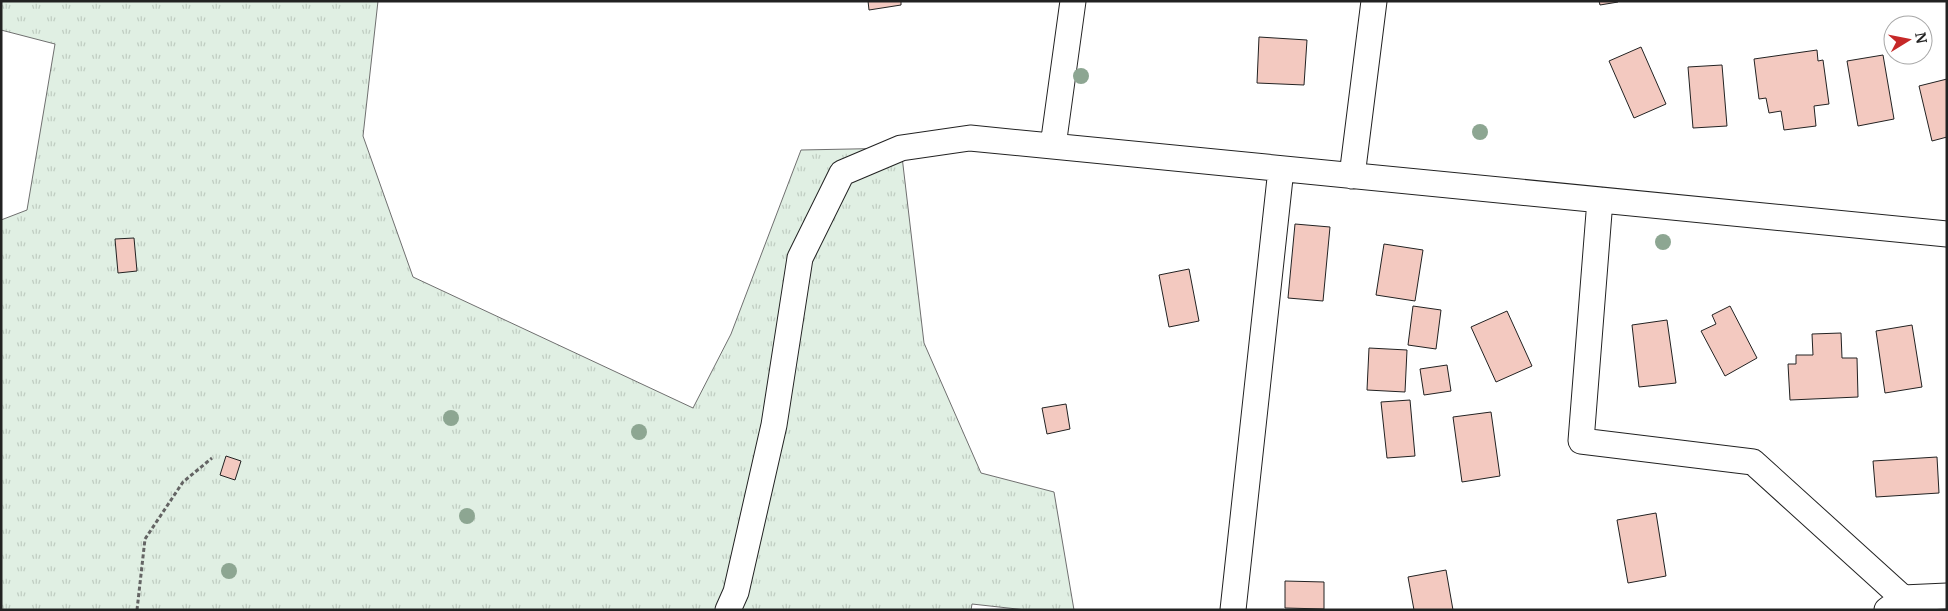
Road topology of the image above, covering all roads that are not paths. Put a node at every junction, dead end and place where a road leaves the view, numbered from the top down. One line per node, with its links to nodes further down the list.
1 (1072, 1): 3 (street)
2 (1374, 1): 5 (street)
3 (1053, 146): 4 (street); 10 (street)
4 (1281, 169): 5 (street); 11 (street)
5 (1352, 176): 6 (street)
6 (1600, 200): 7 (street); 9 (street)
7 (1947, 234)
8 (1947, 596): 9 (street)
9 (1895, 604)
10 (728, 610)
11 (1233, 610)

